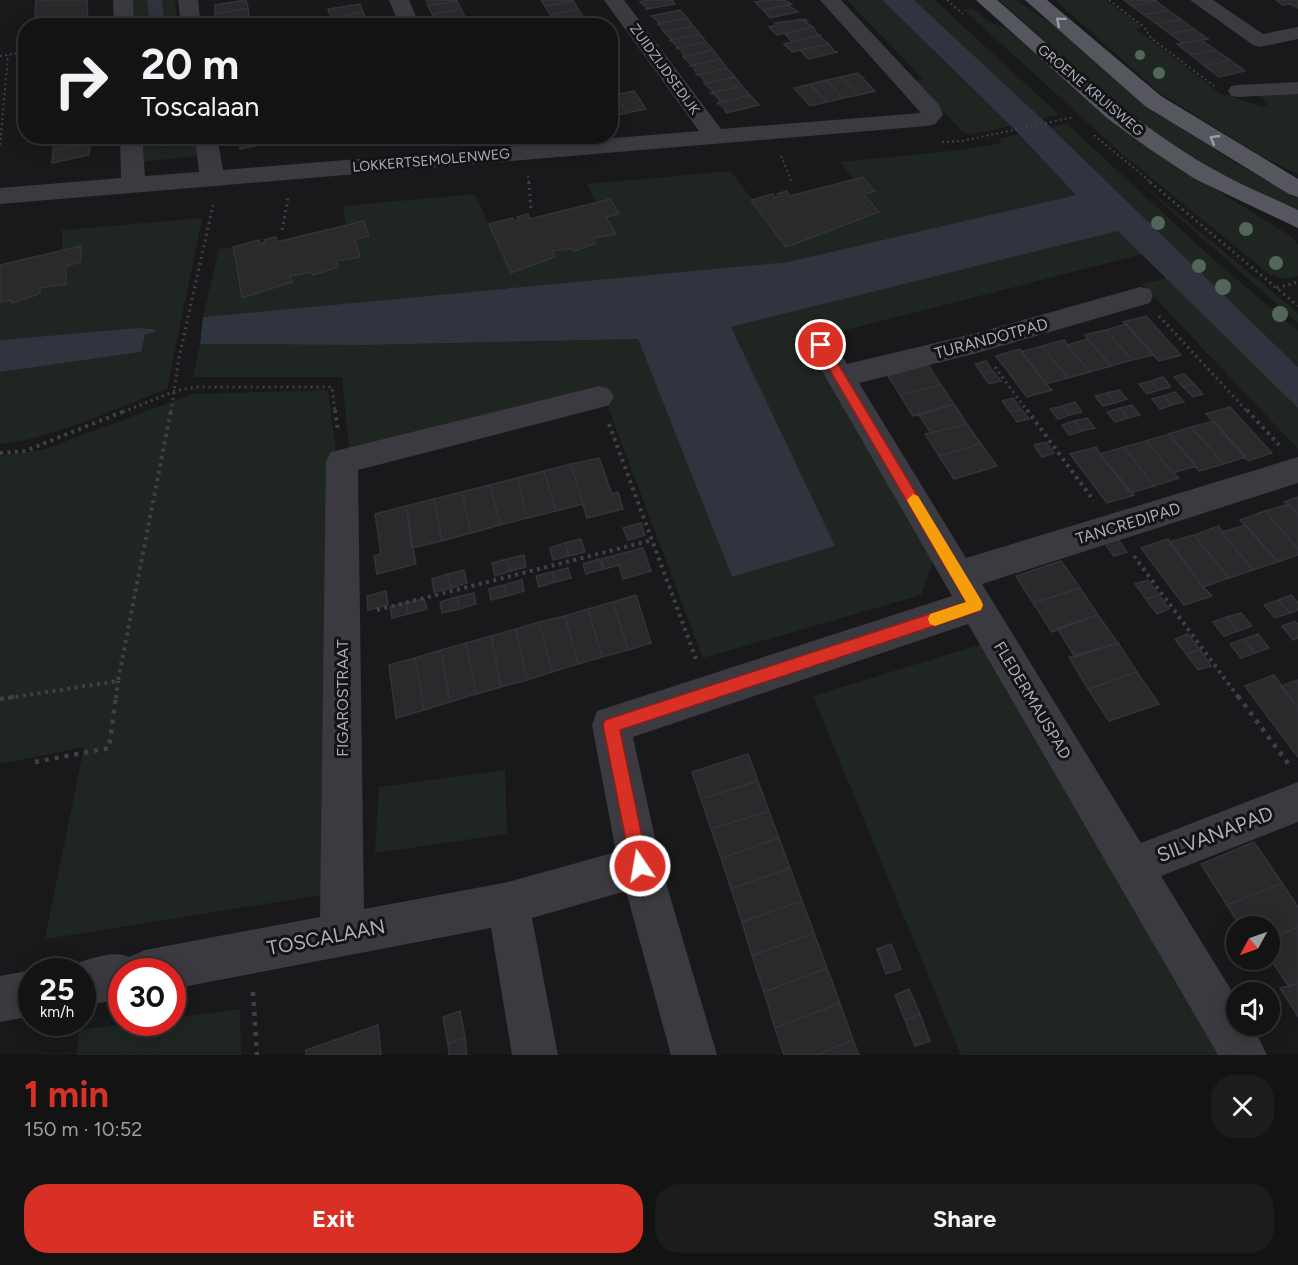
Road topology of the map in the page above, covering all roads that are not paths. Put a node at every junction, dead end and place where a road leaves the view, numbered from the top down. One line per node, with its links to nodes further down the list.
1 (123, 0): 9 (street)
2 (188, 0): 10 (street)
3 (399, 0): 11 (street)
4 (614, 0): 15 (street, ZUIDZIJDSEDIJK)
5 (830, 0): 15 (street, LOKKERTSEMOLENWEG)
6 (986, 0): 22 (main road, GROENE KRUISWEG)
7 (1035, 0): 21 (main road, GROENE KRUISWEG, one-way to 7)
8 (1200, 0): 12 (street)
9 (124, 18)
10 (190, 18)
11 (407, 18)
12 (1298, 33)
13 (1298, 88): 14 (street)
14 (1239, 91)
15 (715, 137): 16 (street, LOKKERTSEMOLENWEG)
16 (618, 141)
17 (131, 144): 25 (street)
18 (207, 144): 23 (street)
19 (538, 144): 20 (street, LOKKERTSEMOLENWEG)
20 (462, 147): 23 (street, LOKKERTSEMOLENWEG)
21 (1265, 169): 24 (main road); 26 (main road, GROENE KRUISWEG)
22 (1203, 174): 28 (main road, GROENE KRUISWEG); 29 (main road)
23 (212, 178): 25 (street, LOKKERTSEMOLENWEG)
24 (1298, 179)
25 (134, 185): 27 (street, LOKKERTSEMOLENWEG)
26 (1298, 189)
27 (0, 196)
28 (1298, 220)
29 (1298, 232)
30 (1140, 296): 32 (street, TURANDOTPAD)
31 (821, 345): 32 (street, FLEDERMAUSPAD)
32 (841, 377): 35 (street, FLEDERMAUSPAD)
33 (599, 397): 40 (street, FIGAROSTRAAT)
34 (1290, 459): 35 (street, TANCREDIPAD)
35 (968, 591): 37 (street); 38 (street, FLEDERMAUSPAD)
36 (1298, 802): 38 (street, SILVANAPAD)
37 (640, 866): 39 (street, TOSCALAAN); 45 (street)
38 (1132, 867): 46 (street, FLEDERMAUSPAD)
39 (508, 903): 40 (street, TOSCALAAN); 44 (street)
40 (342, 934): 41 (street, TOSCALAAN)
41 (186, 964)
42 (18, 996): 43 (street)
43 (0, 999)
44 (535, 1055)
45 (694, 1055)
46 (1244, 1055)

